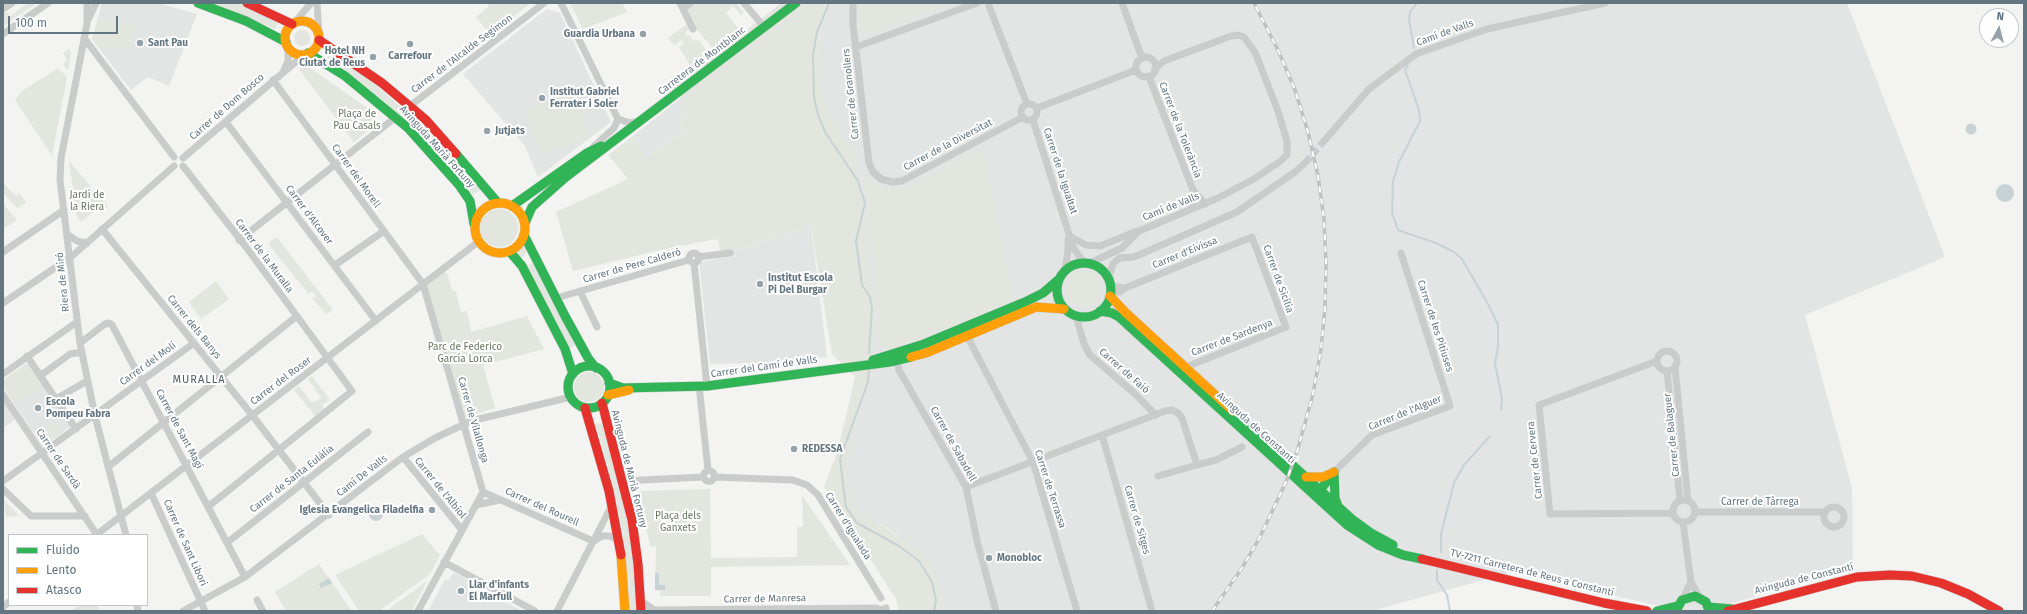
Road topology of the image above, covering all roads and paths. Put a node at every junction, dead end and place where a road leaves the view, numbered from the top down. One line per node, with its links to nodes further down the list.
1 (12, 3): 21 (street)
2 (48, 3): 26 (street)
3 (83, 3): 19 (street, Riera de Miró)
4 (96, 3): 23 (street, Riera de Miró)
5 (198, 3): 31 (main road)
6 (247, 3): 22 (main road)
7 (311, 3): 22 (street)
8 (317, 3): 27 (street)
9 (544, 3): 42 (street, Carrer de l'Alcalde Segimon)
10 (561, 3): 46 (street)
11 (691, 3): 20 (street)
12 (744, 3): 24 (street)
13 (796, 3): 24 (main road, Carretera de Montblanc)
14 (853, 3): 28 (street, Carrer de Granollers)
15 (978, 3): 18 (street); 30 (street)
16 (1122, 3): 35 (street)
17 (1605, 3): 51 (street, Camí de Valls)
18 (991, 5): 41 (street)
19 (87, 6): 23 (street, Riera de Miró)
20 (682, 6): 25 (street)
21 (3, 9)
22 (294, 23): 27 (main road); 31 (main road)
23 (86, 24): 29 (street, Riera de Miró)
24 (764, 27): 47 (main road, Carretera de Montblanc)
25 (693, 29)
26 (3, 34)
27 (319, 37): 33 (main road); 42 (main road)
28 (855, 37): 30 (street); 32 (street, Carrer de Granollers)
29 (84, 38): 53 (street); 66 (street, Riera de Miró)
30 (880, 40): 32 (street); 34 (street)
31 (287, 45): 33 (main road); 37 (street)
32 (856, 47): 34 (street, Carrer de Granollers)
33 (307, 54): 37 (street, Carrer de Dom Bosco); 44 (main road, Avinguda Marià Fortuny)
34 (857, 56): 59 (street, Carrer de Granollers)
35 (1142, 58): 36 (street); 38 (street)
36 (1155, 69): 39 (street); 63 (street, Camí de Valls)
37 (284, 70): 40 (street, Carrer de Dom Bosco)
38 (1136, 70): 39 (street); 43 (street)
39 (1149, 76): 60 (street, Carrer de la Tolerància)
40 (273, 80): 49 (street, Carrer de Dom Bosco); 56 (street, Carrer del Morell)
41 (1027, 104): 43 (street); 45 (street)
42 (410, 106): 62 (main road)
43 (1037, 108): 48 (street)
44 (396, 117): 56 (street); 68 (main road, Avinguda Marià Fortuny)
45 (1023, 118): 48 (street); 59 (street, Carrer de la Diversitat)
46 (618, 119): 47 (street); 52 (street)
47 (642, 120): 50 (main road, Carretera de Montblanc)
48 (1033, 120): 70 (street, Carrer de la Igualtat)
49 (226, 122): 54 (street, Carrer de Dom Bosco); 61 (street, Carrer d'Alcover)
50 (622, 136): 52 (main road); 67 (main road)
51 (1324, 141)
52 (587, 153): 64 (main road)
53 (174, 158): 54 (street); 57 (street)
54 (183, 158): 58 (street)
55 (1306, 162): 83 (street)
56 (335, 165): 61 (street); 71 (street, Carrer del Morell)
57 (174, 166): 58 (street); 69 (street)
58 (183, 166): 77 (street, Carrer de la Muralla)
59 (881, 179)
60 (1193, 190): 63 (street, Carrer de la Tolerància); 65 (street, Carrer de la Tolerància)
61 (286, 201): 77 (street); 88 (street, Carrer d'Alcover)
62 (498, 203): 64 (main road); 68 (main road)
63 (1205, 204): 65 (street, Camí de Valls)
64 (512, 206): 67 (main road)
65 (1192, 209): 72 (street, Camí de Valls)
66 (64, 210): 73 (street, Riera de Miró); 80 (street)
67 (525, 223): 74 (main road)
68 (474, 224): 78 (main road)
69 (102, 229): 79 (street); 108 (street, Carrer dels Banys)
70 (1068, 229): 75 (street); 89 (street)
71 (384, 231): 88 (street); 91 (street, Carrer del Morell)
72 (1139, 231): 75 (street); 87 (street, Camí de Valls)
73 (68, 234): 79 (street); 85 (street, Riera de Miró)
74 (524, 235): 81 (main road); 94 (main road)
75 (1071, 237): 87 (street)
76 (1252, 238): 92 (street, Carrer d'Eivissa); 104 (street, Carrer de Sicília)
77 (239, 240): 98 (street, Carrer de la Muralla)
78 (478, 242): 81 (main road); 91 (street, Carrer del Roser)
79 (87, 243): 85 (street)
80 (3, 252)
81 (510, 252): 120 (main road)
82 (730, 253): 86 (street, Carrer de Pere Calderó)
83 (1144, 253): 87 (street); 92 (street)
84 (1400, 253): 133 (street, Carrer de les Pitiuses)
85 (71, 257): 95 (street); 101 (street, Riera de Miró)
86 (691, 262): 93 (street, Carrer de Pere Calderó); 126 (street)
87 (1089, 264): 89 (main road); 92 (main road)
88 (335, 265): 100 (street, Carrer d'Alcover)
89 (1065, 271): 90 (main road)
90 (1058, 280): 96 (main road); 105 (main road, Carrer del Camí de Valls)
91 (423, 284): 100 (street, Carrer del Roser); 140 (street, Carrer de Vilallonga)
92 (1110, 288): 97 (main road); 117 (main road)
93 (580, 291): 94 (street, Carrer de Pere Calderó); 102 (street, Carrer de Pere Calderó)
94 (556, 298): 116 (main road)
95 (3, 303)
96 (1064, 309): 99 (main road); 106 (main road, Carrer del Camí de Valls)
97 (1100, 311): 99 (main road); 103 (main road, Avinguda de Constantí)
98 (297, 316): 111 (street, Carrer de la Muralla); 122 (street)
99 (1076, 316): 136 (street, Carrer de Faió)
100 (376, 320): 111 (street, Carrer del Roser)
101 (77, 322): 107 (street, Riera de Miró); 110 (street)
102 (597, 327)
103 (1131, 327): 117 (main road); 138 (main road, Avinguda de Constantí)
104 (1286, 327): 117 (street, Carrer de Sardenya)
105 (955, 332): 112 (main road); 114 (main road, Carrer del Camí de Valls)
106 (967, 336): 112 (main road, Carrer del Camí de Valls); 149 (street, Carrer de Terrassa)
107 (80, 343): 109 (street, Riera de Miró); 124 (street, Carrer de Sant Magí)
108 (194, 343): 122 (street, Carrer dels Banys); 124 (street, Carrer del Molí)
109 (82, 352): 121 (street); 123 (street, Riera de Miró)
110 (27, 356): 119 (street); 121 (street)
111 (328, 358): 135 (street, Carrer del Roser); 146 (street)
112 (897, 361): 114 (main road, Carrer del Camí de Valls); 162 (street, Carrer de Sabadell)
113 (1657, 361): 115 (street); 118 (street); 176 (street, Carrer de Cervera)
114 (850, 366): 126 (main road, Carrer del Camí de Valls)
115 (1675, 367): 118 (street); 169 (street, Carrer de Balaguer)
116 (596, 368): 120 (main road); 125 (main road)
117 (1184, 368): 138 (main road); 158 (main road)
118 (1667, 371): 168 (street, Carrer de Balaguer)
119 (3, 374)
120 (573, 374): 130 (main road)
121 (40, 376): 131 (street)
122 (221, 377): 135 (street, Carrer dels Banys); 139 (street)
123 (87, 381): 131 (street); 137 (street, Riera de Miró)
124 (142, 381): 137 (street, Carrer del Molí); 139 (street, Carrer de Sant Magí)
125 (609, 383): 127 (main road, Carrer del Camí de Valls); 129 (main road)
126 (702, 387): 127 (main road, Carrer del Camí de Valls); 153 (street)
127 (623, 389): 129 (main road, Carrer del Camí de Valls)
128 (3, 394): 147 (street, Carrer de Sardà)
129 (608, 395): 132 (main road)
130 (571, 397): 134 (main road); 140 (street, Camí De Valls)
131 (56, 399): 141 (street)
132 (602, 403): 134 (main road); 160 (main road, Avinguda de Marià Fortuny)
133 (1450, 406): 154 (street, Carrer de l'Alguer)
134 (585, 408): 171 (main road)
135 (252, 415): 146 (street, Carrer dels Banys); 151 (street, Carrer del Roser)
136 (1156, 415): 143 (street); 150 (street)
137 (95, 416): 141 (street, Carrer del Molí); 152 (street, Riera de Miró)
138 (1230, 419): 144 (main road, Avinguda de Constantí)
139 (164, 423): 151 (street, Carrer de Sant Magí); 152 (street)
140 (464, 424): 148 (street, Camí De Valls); 164 (street, Carrer de Vilallonga)
141 (76, 429): 147 (street, Carrer del Molí)
142 (368, 432): 161 (street, Carrer de Santa Eulàlia)
143 (1102, 435): 149 (street); 215 (street, Carrer de Sitges)
144 (1248, 436): 165 (main road); 185 (main road, Avinguda de Constantí)
145 (1242, 447): 150 (street)
146 (279, 451): 161 (street, Carrer dels Banys); 172 (street)
147 (42, 453): 159 (street, Carrer del Molí); 178 (street, Carrer de Sardà)
148 (403, 457): 177 (street, Camí De Valls); 181 (street, Carrer de l'Albiol)
149 (1033, 462): 162 (street); 214 (street, Carrer de Terrassa)
150 (1197, 465): 155 (street)
151 (187, 466): 166 (street, Carrer del Roser); 172 (street, Carrer de Sant Magí)
152 (108, 467): 179 (street, Riera de Miró)
153 (708, 470): 156 (street); 157 (street)
154 (1334, 472): 158 (main road); 165 (main road); 173 (main road)
155 (1158, 476)
156 (703, 477): 157 (street); 160 (street)
157 (714, 477): 193 (street, Carrer d'Igualada)
158 (1306, 477): 165 (main road)
159 (3, 481)
160 (623, 481): 196 (main road, Avinguda de Marià Fortuny)
161 (304, 483): 177 (street, Carrer dels Banys); 188 (street, Carrer de Santa Eulàlia)
162 (966, 487): 213 (street, Carrer de Sabadell)
163 (3, 489): 178 (street)
164 (483, 492): 167 (street, Carrer del Rourell); 170 (street)
165 (1319, 492): 173 (main road); 185 (main road)
166 (151, 493): 179 (street, Carrer del Roser); 197 (street, Carrer de Sant Libori)
167 (500, 500): 170 (street); 187 (street, Carrer del Rourell)
168 (1680, 501): 169 (street); 176 (street)
169 (1688, 501): 174 (street)
170 (476, 505): 181 (street)
171 (612, 505): 186 (main road); 187 (street)
172 (209, 506): 188 (street, Carrer de Sant Magí)
173 (1338, 507): 189 (main road)
174 (1695, 512): 175 (street, Carrer de Tàrrega); 180 (street)
175 (1825, 512)
176 (1673, 513): 180 (street)
177 (329, 515): 191 (street, Camí De Valls)
178 (85, 516): 182 (street, Carrer de Sardà)
179 (122, 516): 183 (street, Carrer del Roser); 184 (street, Riera de Miró)
180 (1683, 522): 192 (street)
181 (462, 530): 190 (street)
182 (96, 534)
183 (98, 534)
184 (126, 534)
185 (1360, 535): 189 (main road, Avinguda de Constantí)
186 (619, 540): 187 (street); 211 (main road)
187 (593, 541): 210 (street)
188 (228, 542): 191 (street, Carrer de Sant Magí)
189 (1407, 555): 216 (main road, TV-7211 Carretera de Reus a Constantí)
190 (444, 562): 208 (street); 209 (street)
191 (245, 577): 197 (street, Camí De Valls)
192 (1691, 582): 194 (street); 198 (street)
193 (881, 598): 199 (street); 203 (street)
194 (1700, 598): 198 (main road); 200 (main road)
195 (257, 600): 207 (street)
196 (641, 601): 201 (street, Carrer de Manresa); 212 (main road, Avinguda de Marià Fortuny)
197 (200, 602): 205 (street, Camí De Valls); 206 (street, Carrer de Sant Libori)
198 (1678, 606): 217 (main road)
199 (876, 608): 202 (street, Carrer de Manresa); 203 (street)
200 (1709, 609): 204 (main road, Avinguda de Constantí)
201 (653, 610): 202 (street, Carrer de Manresa)
202 (779, 610)
203 (887, 610)
204 (1730, 610): 218 (main road, Avinguda de Constantí)
205 (183, 611)
206 (205, 611)
207 (263, 611)
208 (418, 611)
209 (535, 611)
210 (557, 611)
211 (625, 611)
212 (641, 611)
213 (996, 611)
214 (1077, 611)
215 (1152, 611)
216 (1647, 611)
217 (1657, 611)
218 (1999, 611)

